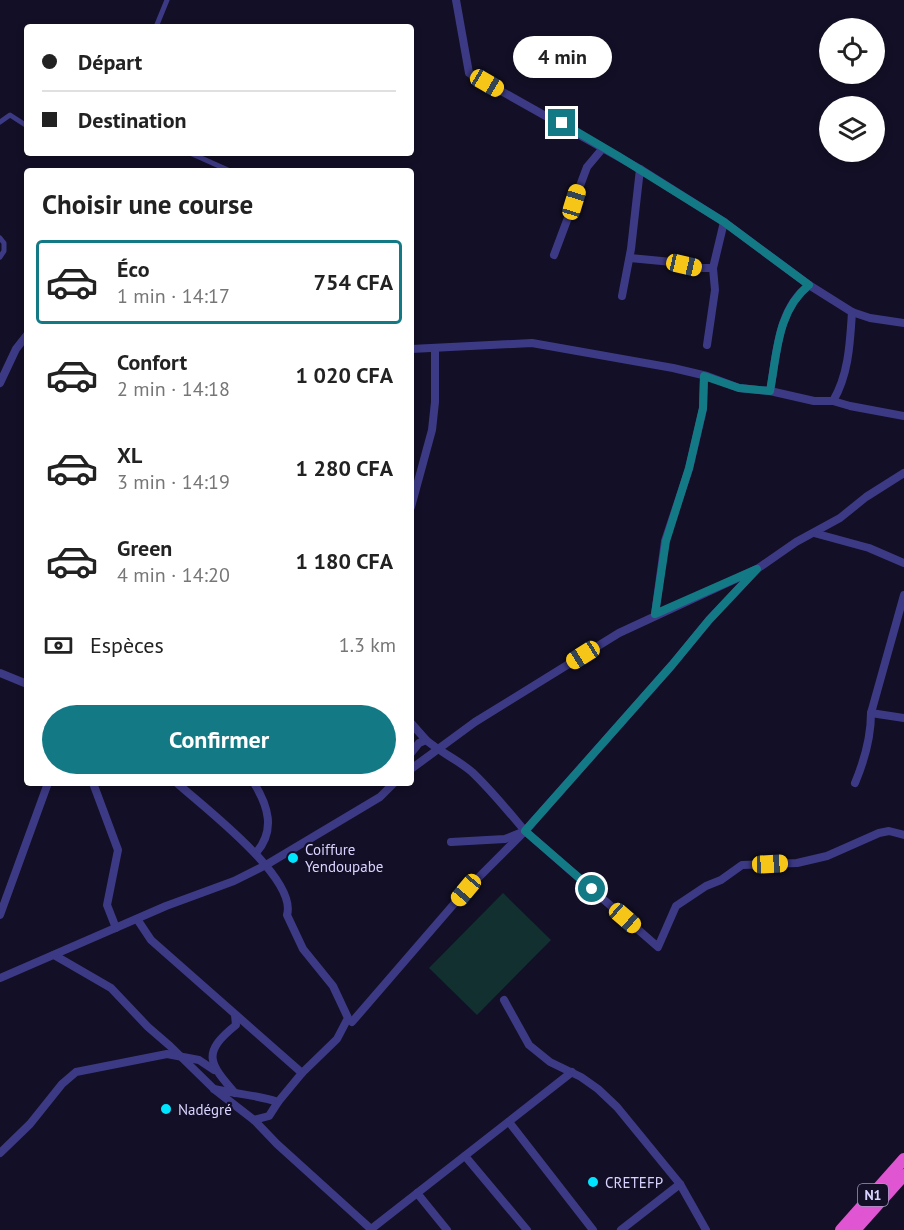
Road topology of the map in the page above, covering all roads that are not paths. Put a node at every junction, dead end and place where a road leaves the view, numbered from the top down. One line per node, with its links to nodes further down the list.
1 (167, 0): 3 (street)
2 (456, 0): 6 (street)
3 (157, 24)
4 (0, 122): 5 (street)
5 (24, 124)
6 (603, 148): 9 (street); 12 (street)
7 (197, 156): 8 (street)
8 (224, 168)
9 (640, 169): 10 (street); 14 (street)
10 (724, 222): 15 (street); 16 (street)
11 (0, 238): 13 (street)
12 (554, 255)
13 (0, 257)
14 (630, 258): 15 (street); 17 (street)
15 (713, 268): 21 (street)
16 (809, 285): 18 (street); 26 (street)
17 (622, 296)
18 (852, 312): 19 (street); 27 (street)
19 (904, 323)
20 (24, 339): 25 (street)
21 (707, 345)
22 (414, 349): 23 (street)
23 (435, 349): 24 (street); 30 (street)
24 (704, 376): 26 (street); 35 (street)
25 (0, 382)
26 (770, 391): 27 (street)
27 (833, 401): 28 (street)
28 (904, 416)
29 (904, 473): 31 (street)
30 (414, 496)
31 (814, 533): 32 (street); 33 (street)
32 (904, 563)
33 (757, 569): 35 (street); 51 (street)
34 (904, 595): 38 (street)
35 (655, 614): 43 (street)
36 (0, 673): 37 (street)
37 (24, 683)
38 (871, 713): 39 (street); 45 (street)
39 (904, 718)
40 (414, 726): 41 (street)
41 (426, 740): 42 (street); 43 (street)
42 (414, 749)
43 (437, 750): 44 (street); 51 (street)
44 (414, 767)
45 (855, 783)
46 (47, 786): 56 (street)
47 (94, 786): 58 (street)
48 (180, 786): 54 (street)
49 (256, 786): 54 (street)
50 (391, 786): 55 (street)
51 (525, 831): 52 (street); 53 (street); 63 (street)
52 (904, 835)
53 (451, 842)
54 (256, 853): 55 (street)
55 (266, 865): 57 (street); 67 (street)
56 (0, 915)
57 (137, 919): 58 (street); 62 (street)
58 (116, 928): 59 (street)
59 (54, 955): 60 (street); 64 (street)
60 (0, 978)
61 (504, 1000): 66 (street)
62 (235, 1015): 65 (street); 67 (street)
63 (352, 1022)
64 (182, 1058): 65 (street); 68 (street); 73 (street)
65 (214, 1070): 69 (street)
66 (572, 1072): 72 (street); 77 (street)
67 (302, 1073): 70 (street)
68 (214, 1089): 69 (street); 71 (street)
69 (236, 1094): 70 (street)
70 (278, 1102): 71 (street)
71 (254, 1120): 79 (street)
72 (509, 1122): 74 (street); 82 (street)
73 (0, 1153)
74 (465, 1156): 78 (street); 81 (street)
75 (904, 1159): 85 (highway, N1)
76 (904, 1175): 86 (highway, N1)
77 (680, 1184): 83 (street); 84 (street)
78 (417, 1193): 79 (street); 80 (street)
79 (371, 1230)
80 (447, 1230)
81 (527, 1230)
82 (593, 1230)
83 (621, 1230)
84 (706, 1230)
85 (841, 1230)
86 (855, 1230)

